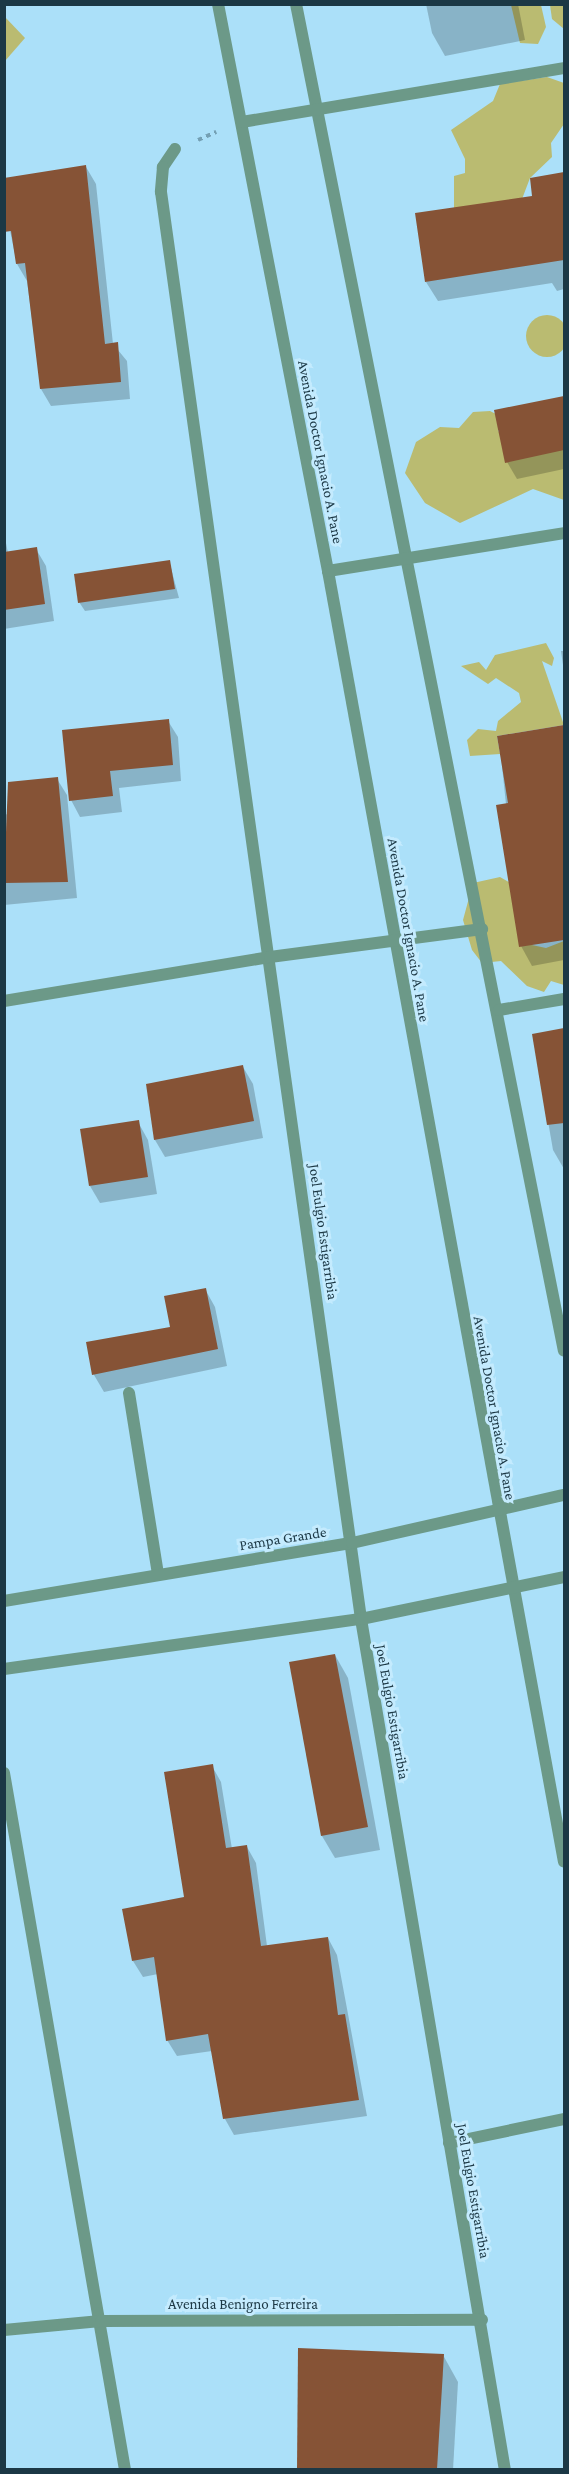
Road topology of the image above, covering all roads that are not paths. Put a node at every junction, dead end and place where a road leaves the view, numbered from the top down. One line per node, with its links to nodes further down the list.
1 (218, 4): 5 (street, Avenida Doctor Ignacio A. Pane)
2 (296, 4): 4 (street)
3 (564, 68): 4 (street)
4 (317, 110): 5 (street); 8 (street)
5 (242, 122): 9 (street, Avenida Doctor Ignacio A. Pane)
6 (175, 149): 12 (street, Joel Eulgio Estigarribia)
7 (564, 533): 8 (street)
8 (407, 557): 9 (street); 10 (street)
9 (328, 571): 11 (street, Avenida Doctor Ignacio A. Pane)
10 (482, 929): 11 (street); 15 (street)
11 (394, 941): 12 (street); 19 (street, Avenida Doctor Ignacio A. Pane)
12 (270, 957): 14 (street); 20 (street, Joel Eulgio Estigarribia)
13 (564, 999): 15 (street)
14 (4, 1001)
15 (499, 1010): 16 (street)
16 (564, 1351)
17 (129, 1393): 21 (street)
18 (564, 1495): 19 (street, Pampa Grande)
19 (496, 1509): 20 (street, Pampa Grande); 23 (street, Avenida Doctor Ignacio A. Pane)
20 (352, 1543): 21 (street, Pampa Grande); 25 (street, Joel Eulgio Estigarribia)
21 (158, 1575): 24 (street, Pampa Grande)
22 (564, 1577): 23 (street)
23 (511, 1588): 25 (street); 28 (street, Avenida Doctor Ignacio A. Pane)
24 (4, 1600)
25 (361, 1619): 26 (street); 30 (street, Joel Eulgio Estigarribia)
26 (4, 1670)
27 (4, 1773): 31 (street)
28 (564, 1862)
29 (564, 2119): 30 (street)
30 (449, 2143): 32 (street, Joel Eulgio Estigarribia)
31 (101, 2320): 32 (street, Avenida Benigno Ferreira); 33 (street, Avenida Benigno Ferreira); 34 (street)
32 (482, 2320): 35 (street, Joel Eulgio Estigarribia)
33 (4, 2330)
34 (125, 2469)
35 (505, 2469)

